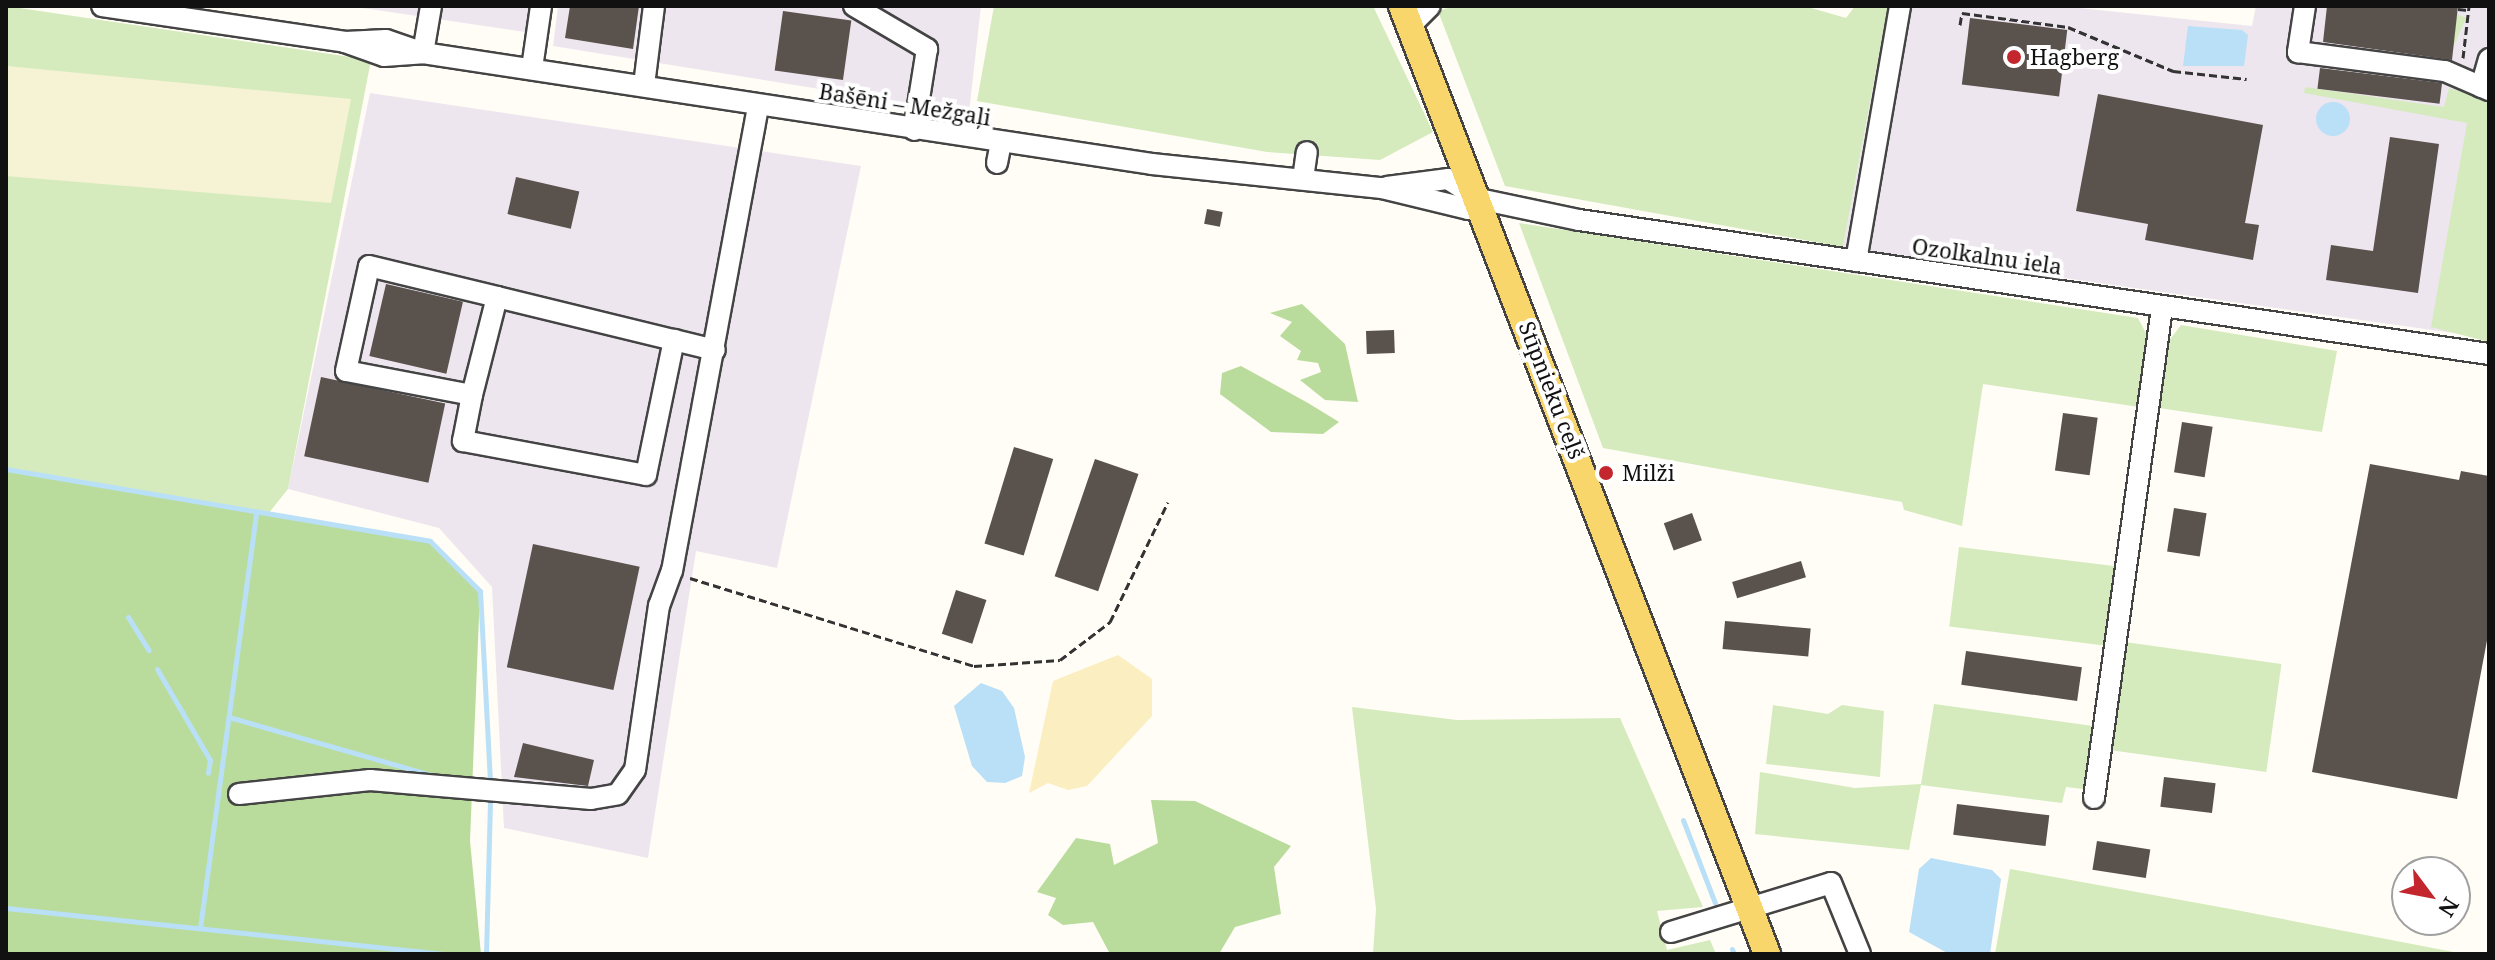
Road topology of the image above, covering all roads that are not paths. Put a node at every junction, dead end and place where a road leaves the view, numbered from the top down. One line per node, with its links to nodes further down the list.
1 (102, 6): 9 (street, Bašēni – Mežgaļi)
2 (431, 6): 11 (street)
3 (541, 6): 13 (street)
4 (654, 6): 14 (street)
5 (854, 6): 17 (street)
6 (1430, 6): 10 (street)
7 (1900, 6): 21 (street)
8 (2305, 6): 15 (street)
9 (137, 8): 11 (street, Bašēni – Mežgaļi)
10 (1406, 16): 20 (main road, Stīpnieku ceļš)
11 (423, 53): 13 (street, Bašēni – Mežgaļi)
12 (2489, 59): 15 (street)
13 (532, 68): 14 (street, Bašēni – Mežgaļi)
14 (644, 85): 16 (street, Bašēni – Mežgaļi)
15 (2485, 88)
16 (758, 105): 17 (street, Bašēni – Mežgaļi); 25 (street)
17 (914, 130): 19 (street, Bašēni – Mežgaļi)
18 (1307, 152): 19 (street)
19 (1303, 179): 20 (street, Bašēni – Mežgaļi)
20 (1479, 199): 21 (street, Ozolkalnu iela); 30 (main road, Stīpnieku ceļš)
21 (1856, 261): 23 (street, Ozolkalnu iela)
22 (497, 297): 24 (street); 27 (street); 27 (street)
23 (2162, 307): 26 (street, Ozolkalnu iela); 29 (street)
24 (674, 340): 25 (street); 27 (street)
25 (715, 350): 28 (street)
26 (2489, 354)
27 (472, 395)
28 (239, 794)
29 (2094, 798)
30 (1749, 906): 31 (street); 32 (main road, Stīpnieku ceļš); 33 (street)
31 (1671, 932)
32 (1767, 954)
33 (1860, 954)

